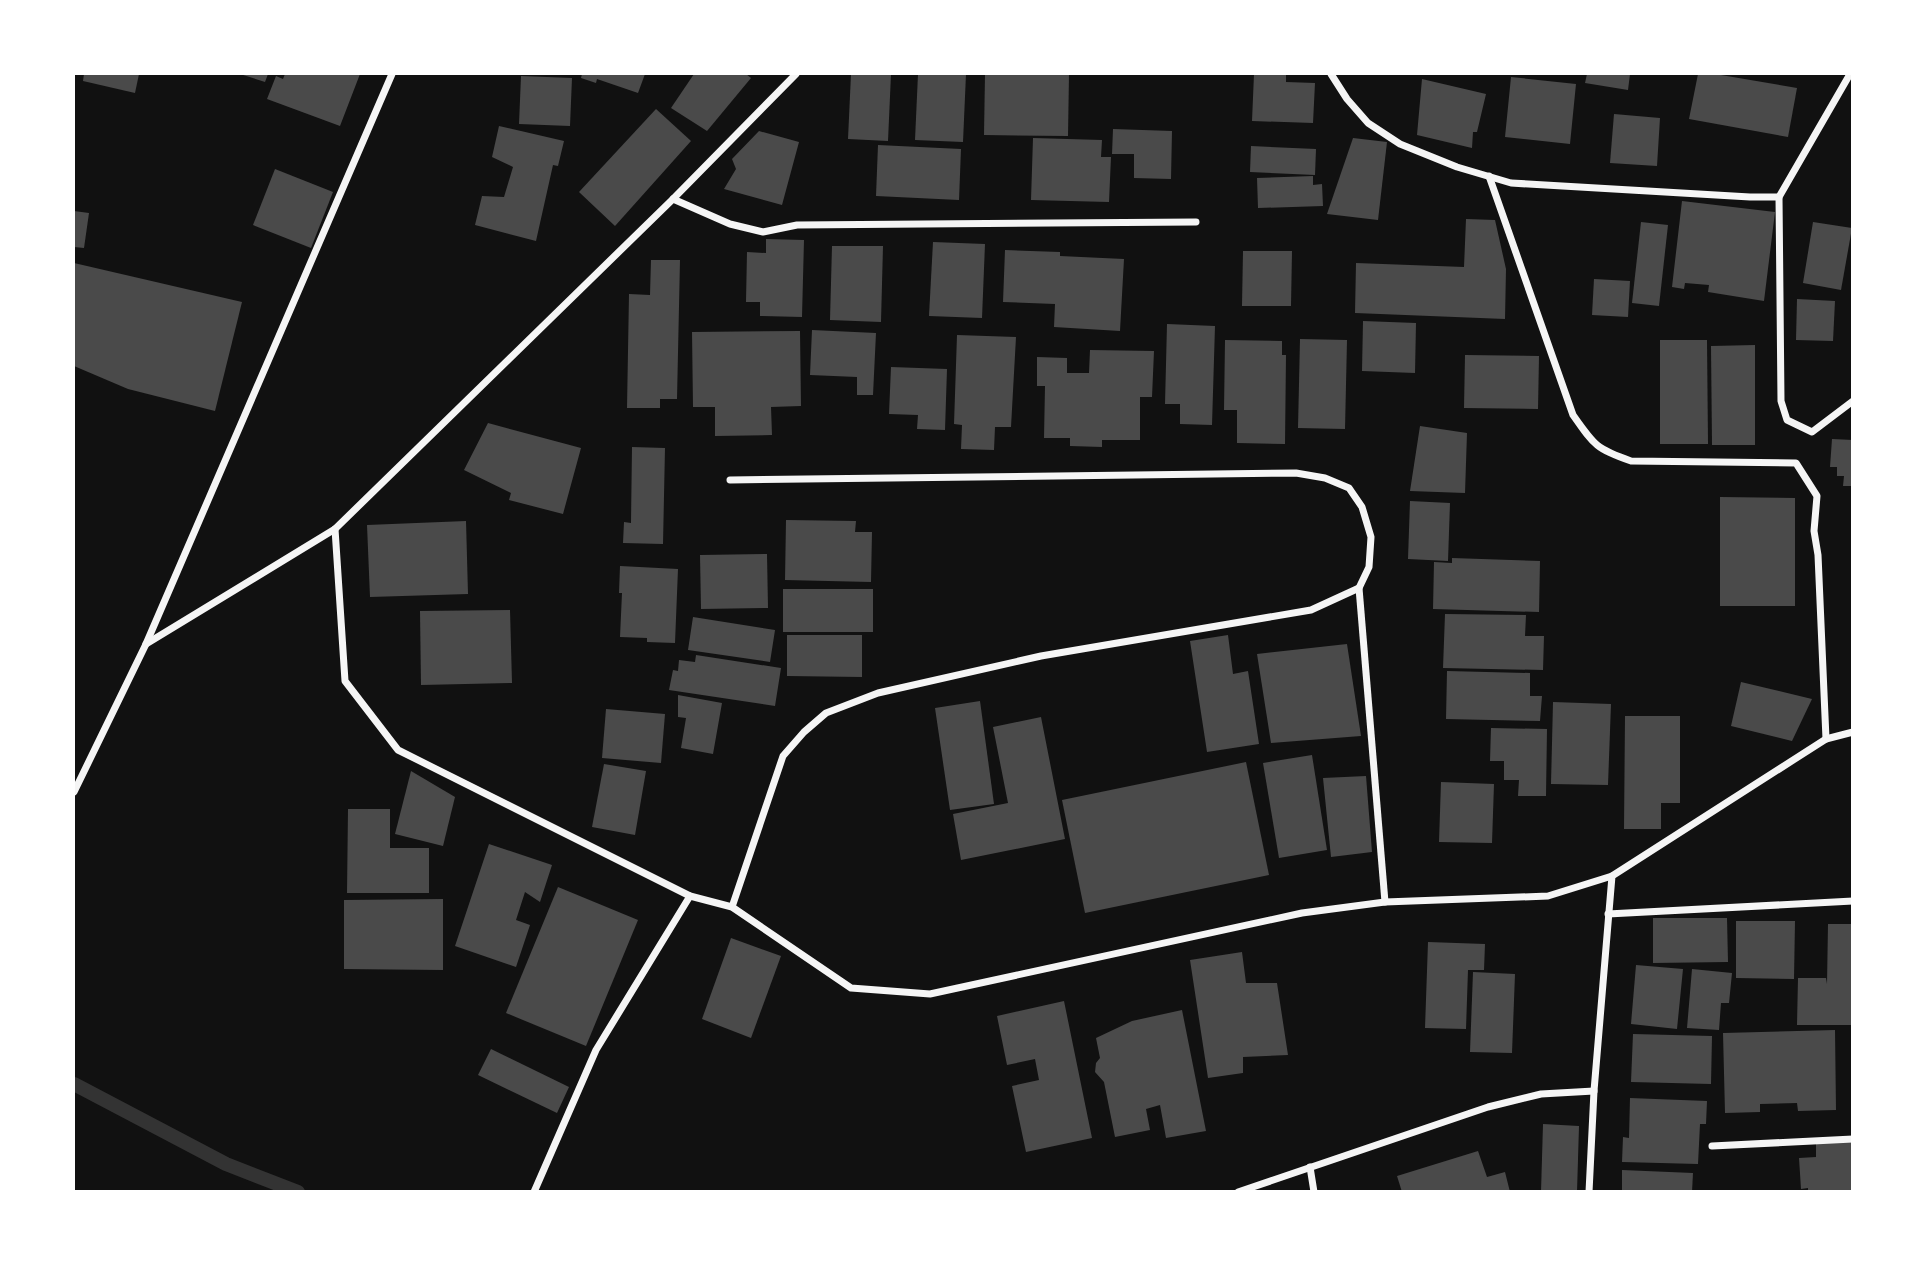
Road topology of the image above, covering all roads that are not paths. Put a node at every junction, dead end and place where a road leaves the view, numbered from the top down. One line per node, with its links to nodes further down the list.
1 (392, 74): 13 (street)
2 (796, 74): 7 (street)
3 (1331, 74): 5 (street)
4 (1850, 74): 6 (street)
5 (1489, 176): 6 (street); 15 (street)
6 (1779, 197): 9 (street)
7 (673, 199): 8 (street); 11 (street)
8 (1196, 222)
9 (1853, 401)
10 (730, 480): 12 (street)
11 (335, 528): 13 (street); 18 (street)
12 (1359, 588): 20 (street); 21 (street)
13 (146, 644): 16 (street)
14 (1853, 732): 15 (street)
15 (1826, 739): 17 (street)
16 (74, 792)
17 (1612, 876): 20 (street); 22 (street)
18 (690, 896): 21 (street); 27 (street)
19 (1853, 901): 22 (street)
20 (1385, 902): 21 (street)
21 (732, 907)
22 (1608, 914): 23 (street)
23 (1594, 1091): 26 (street); 30 (street)
24 (1853, 1139): 25 (street)
25 (1712, 1146)
26 (1310, 1167): 28 (street); 29 (street)
27 (534, 1192)
28 (1238, 1192)
29 (1314, 1192)
30 (1589, 1192)

